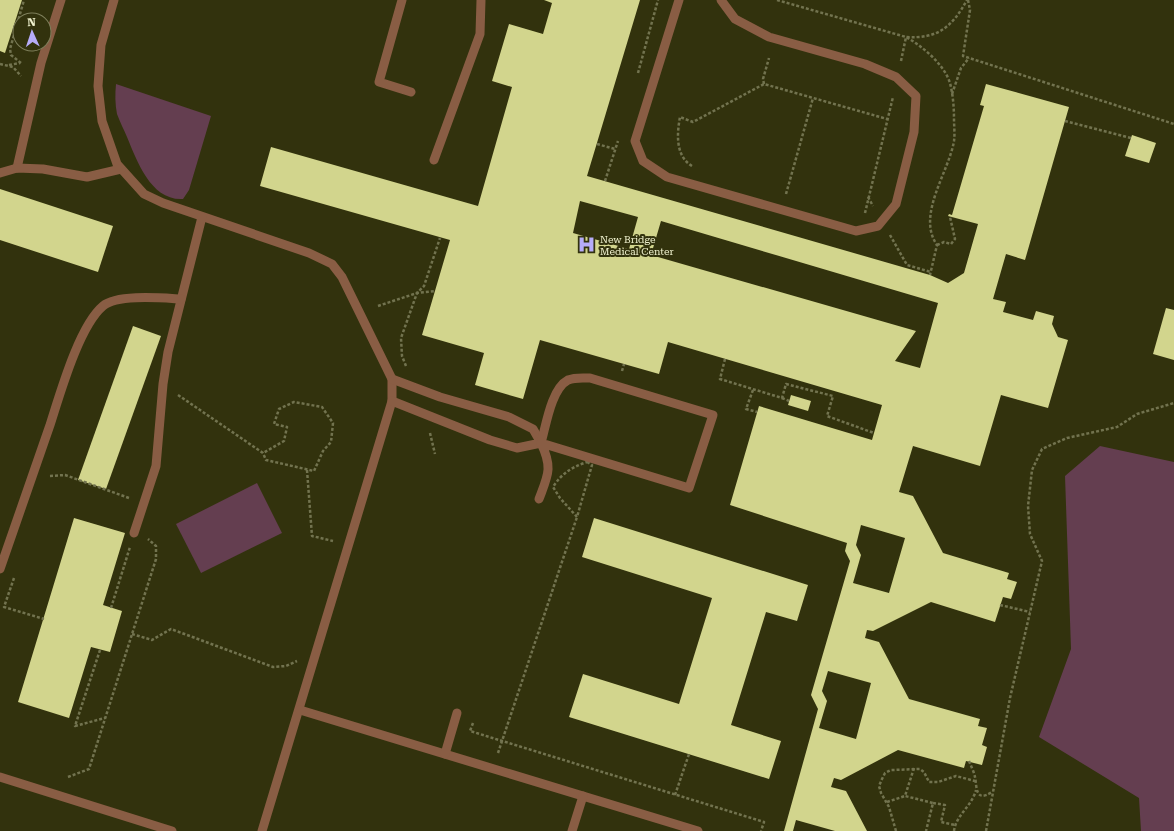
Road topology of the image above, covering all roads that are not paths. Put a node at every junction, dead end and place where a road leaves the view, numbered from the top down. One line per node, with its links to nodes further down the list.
1 (61, 0): 9 (lane)
2 (114, 0): 10 (lane)
3 (402, 0): 7 (lane)
4 (481, 0): 8 (lane)
5 (678, 0): 6 (lane)
6 (721, 0)
7 (411, 92)
8 (434, 160)
9 (17, 168): 10 (lane); 11 (lane)
10 (121, 169): 12 (lane)
11 (0, 173)
12 (202, 217): 13 (lane); 14 (lane)
13 (181, 299): 18 (lane); 19 (lane)
14 (392, 379): 15 (lane); 16 (lane)
15 (392, 401): 16 (lane); 20 (lane)
16 (541, 443): 16 (lane); 17 (lane)
17 (539, 499)
18 (134, 533)
19 (0, 569)
20 (300, 710): 22 (lane); 26 (lane)
21 (457, 713): 22 (lane)
22 (445, 754): 24 (lane)
23 (0, 777): 25 (lane)
24 (583, 796): 27 (lane); 28 (lane)
25 (172, 831)
26 (262, 831)
27 (572, 831)
28 (698, 831)

